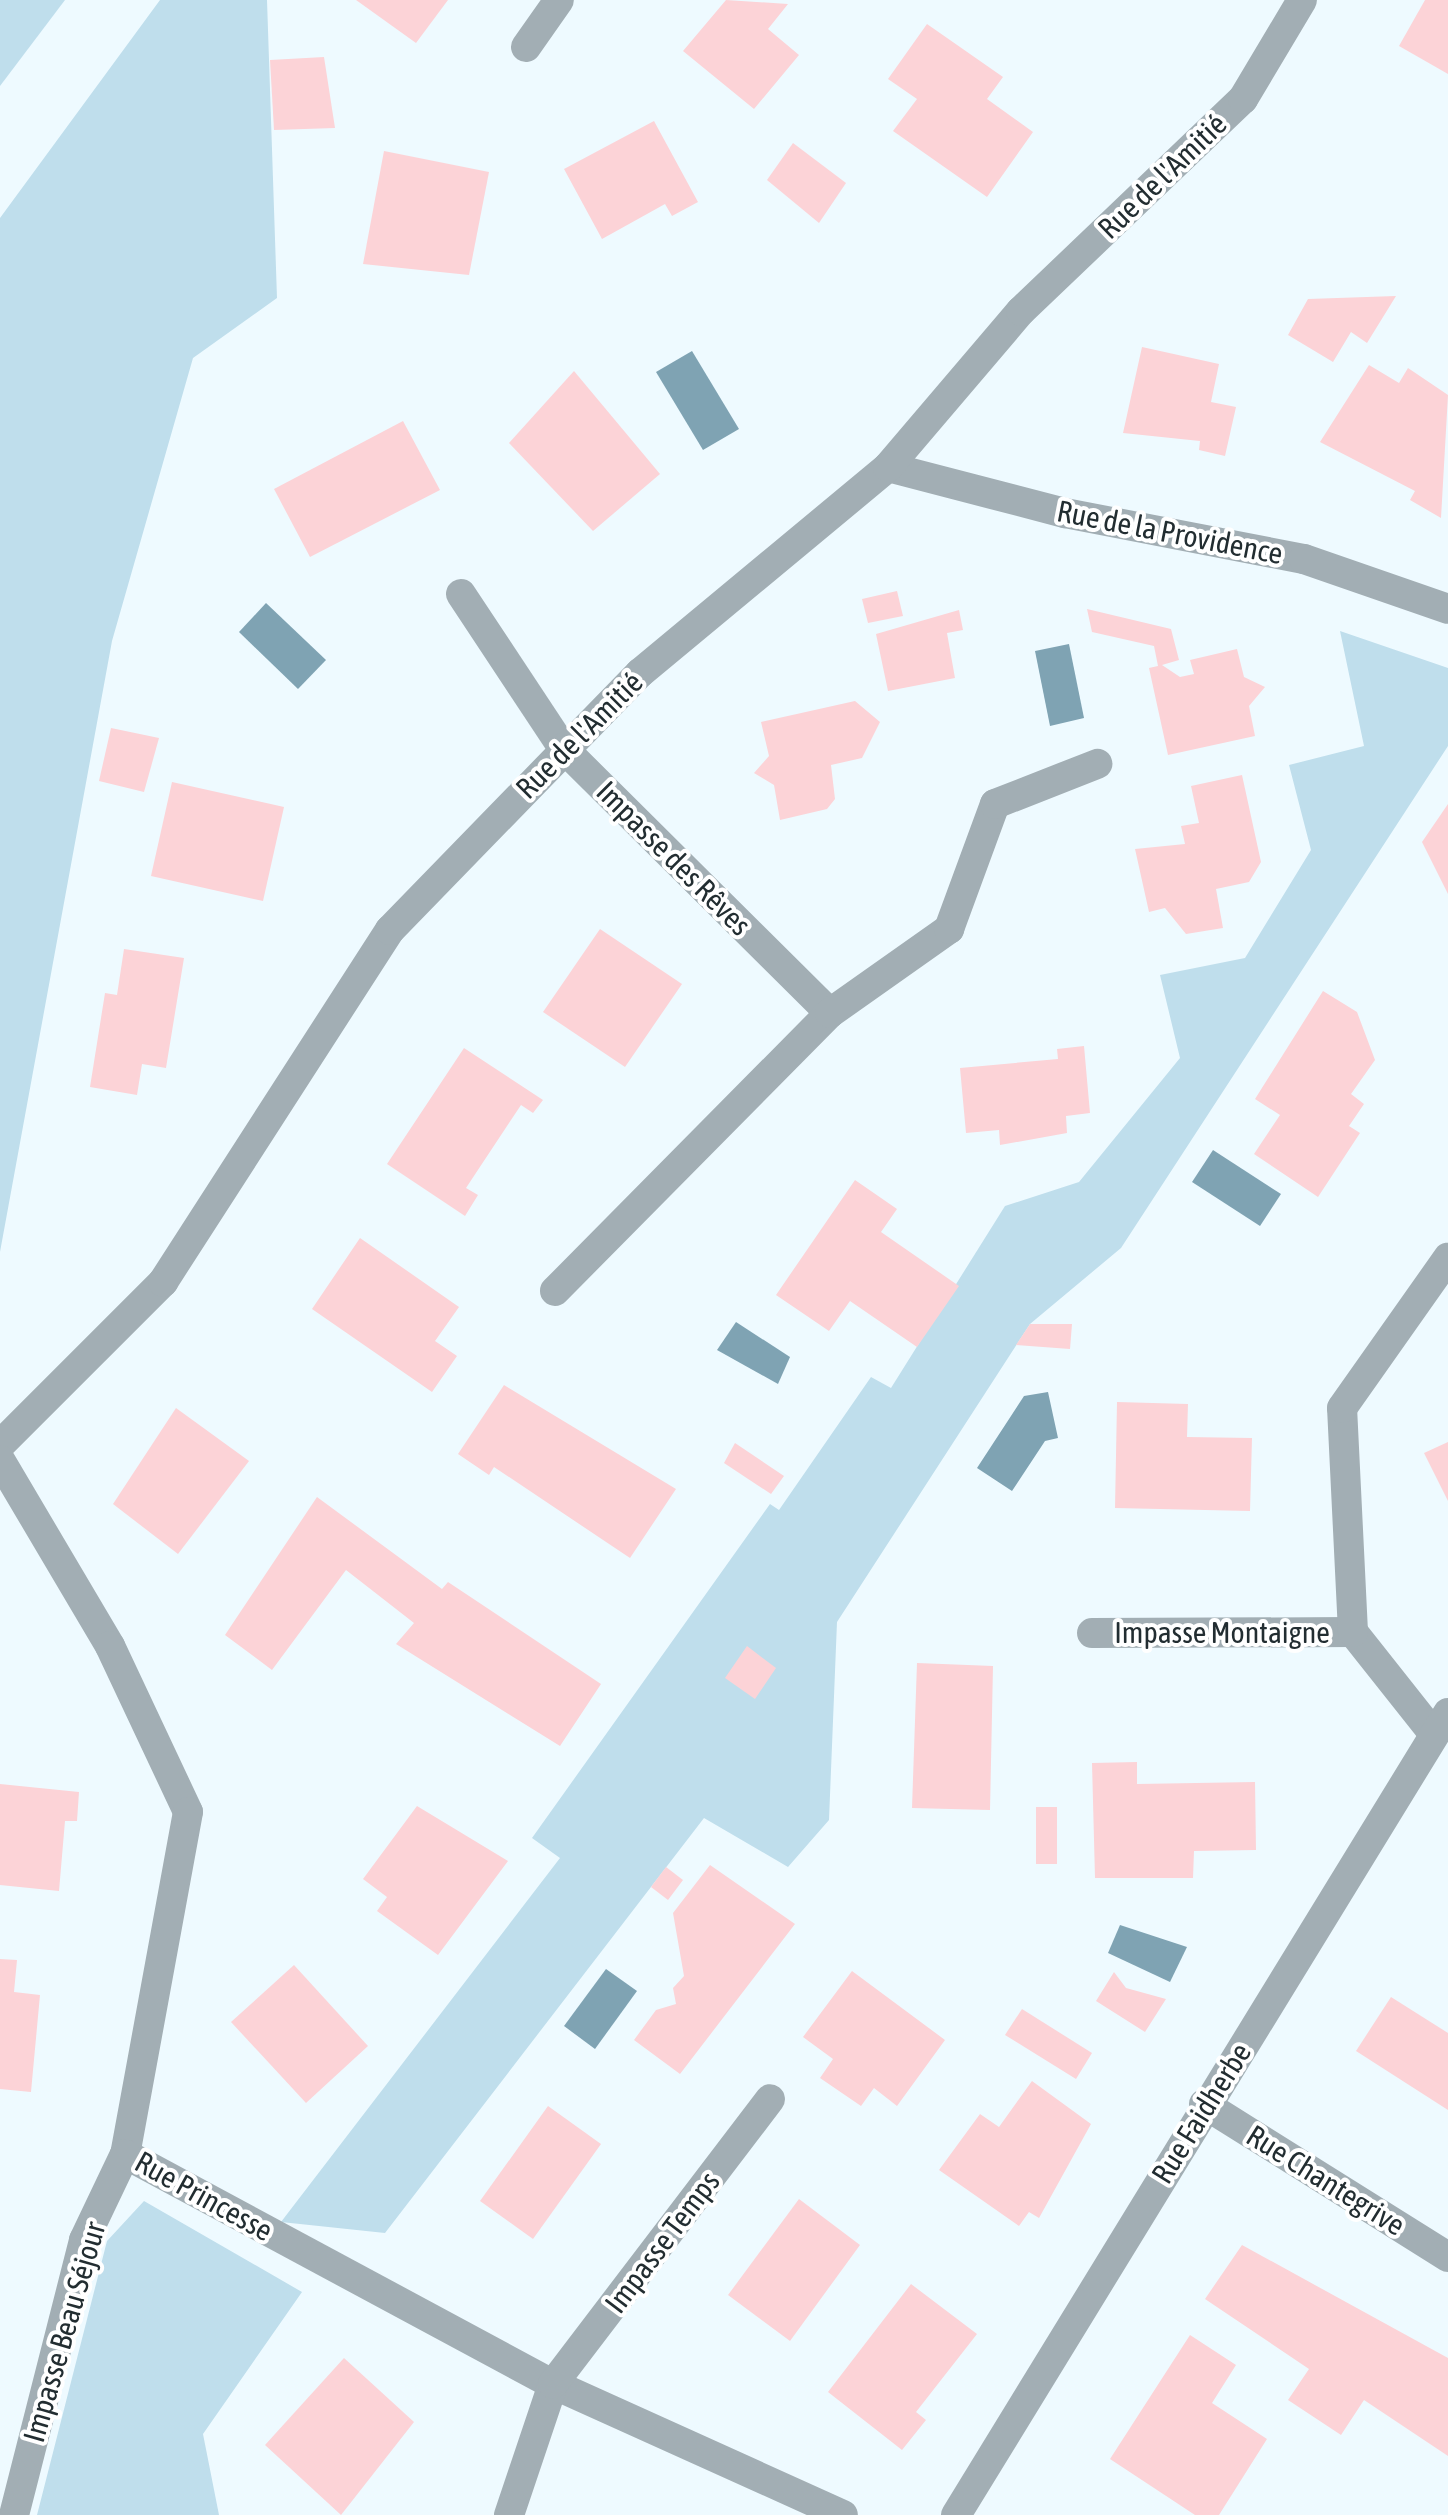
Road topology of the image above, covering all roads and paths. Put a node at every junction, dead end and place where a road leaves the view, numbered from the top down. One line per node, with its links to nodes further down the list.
1 (558, 0): 3 (street)
2 (1302, 0): 4 (street, Rue de l'Amitié)
3 (526, 47)
4 (888, 467): 6 (street, Rue de la Providence); 7 (street, Rue de l'Amitié)
5 (461, 594): 7 (street, Impasse des Rêves)
6 (1448, 608)
7 (563, 748): 9 (street, Impasse des Rêves); 12 (street, Rue de l'Amitié)
8 (1097, 764): 9 (street)
9 (830, 1014): 11 (street)
10 (1448, 1258): 14 (street, Impasse Montaigne)
11 (555, 1290)
12 (0, 1446)
13 (0, 1460): 19 (street, Rue Princesse)
14 (1353, 1632): 15 (street, Impasse Montaigne); 16 (street, Impasse Montaigne)
15 (1092, 1633)
16 (1440, 1723): 18 (street, Rue Faidherbe)
17 (770, 2099): 21 (street, Impasse Temps)
18 (1204, 2104): 20 (street, Rue Chantegrive); 25 (street, Rue Faidherbe)
19 (125, 2154): 21 (street, Rue Princesse); 22 (street, Impasse Beau Séjour)
20 (1448, 2257)
21 (553, 2384): 23 (street, Impasse Temps); 24 (street, Rue Princesse)
22 (14, 2515)
23 (508, 2515)
24 (843, 2515)
25 (956, 2515)

